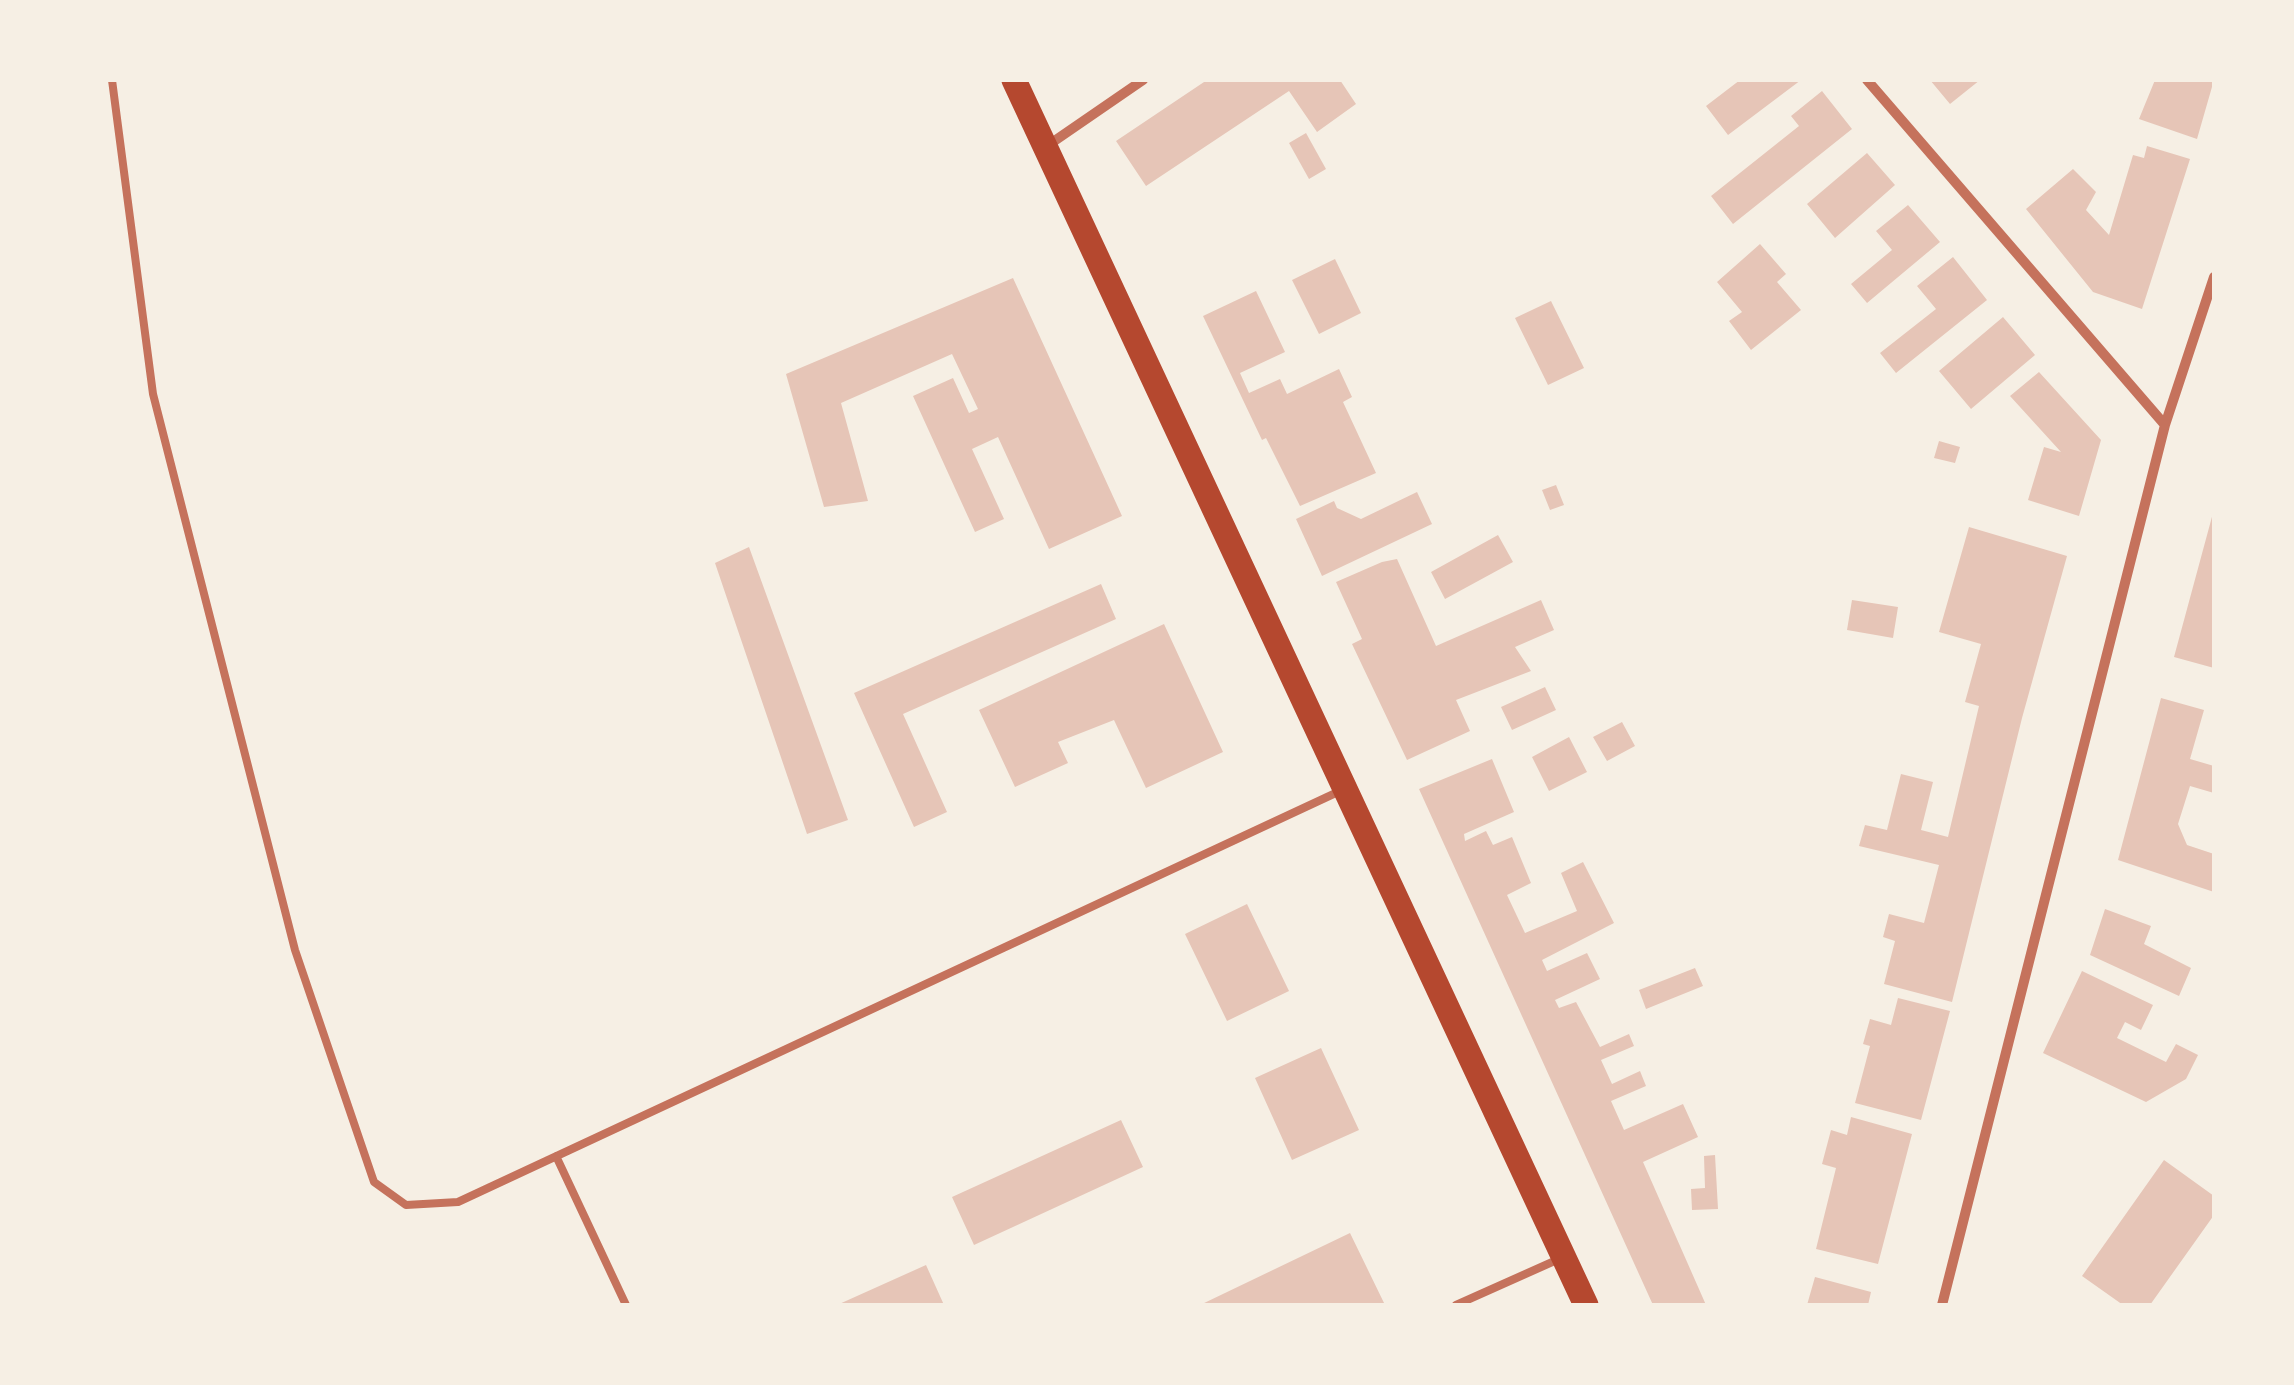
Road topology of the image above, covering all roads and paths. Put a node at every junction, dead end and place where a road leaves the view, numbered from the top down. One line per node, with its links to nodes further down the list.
1 (112, 80): 9 (lane)
2 (1014, 80): 5 (main road)
3 (1143, 80): 5 (street)
4 (1867, 80): 7 (street)
5 (1046, 147): 8 (main road)
6 (2214, 278): 7 (street)
7 (2165, 426): 14 (street)
8 (1345, 789): 9 (lane); 10 (main road)
9 (556, 1156): 11 (lane)
10 (1563, 1257): 12 (lane); 13 (main road)
11 (626, 1305)
12 (1456, 1305)
13 (1586, 1305)
14 (1942, 1305)

